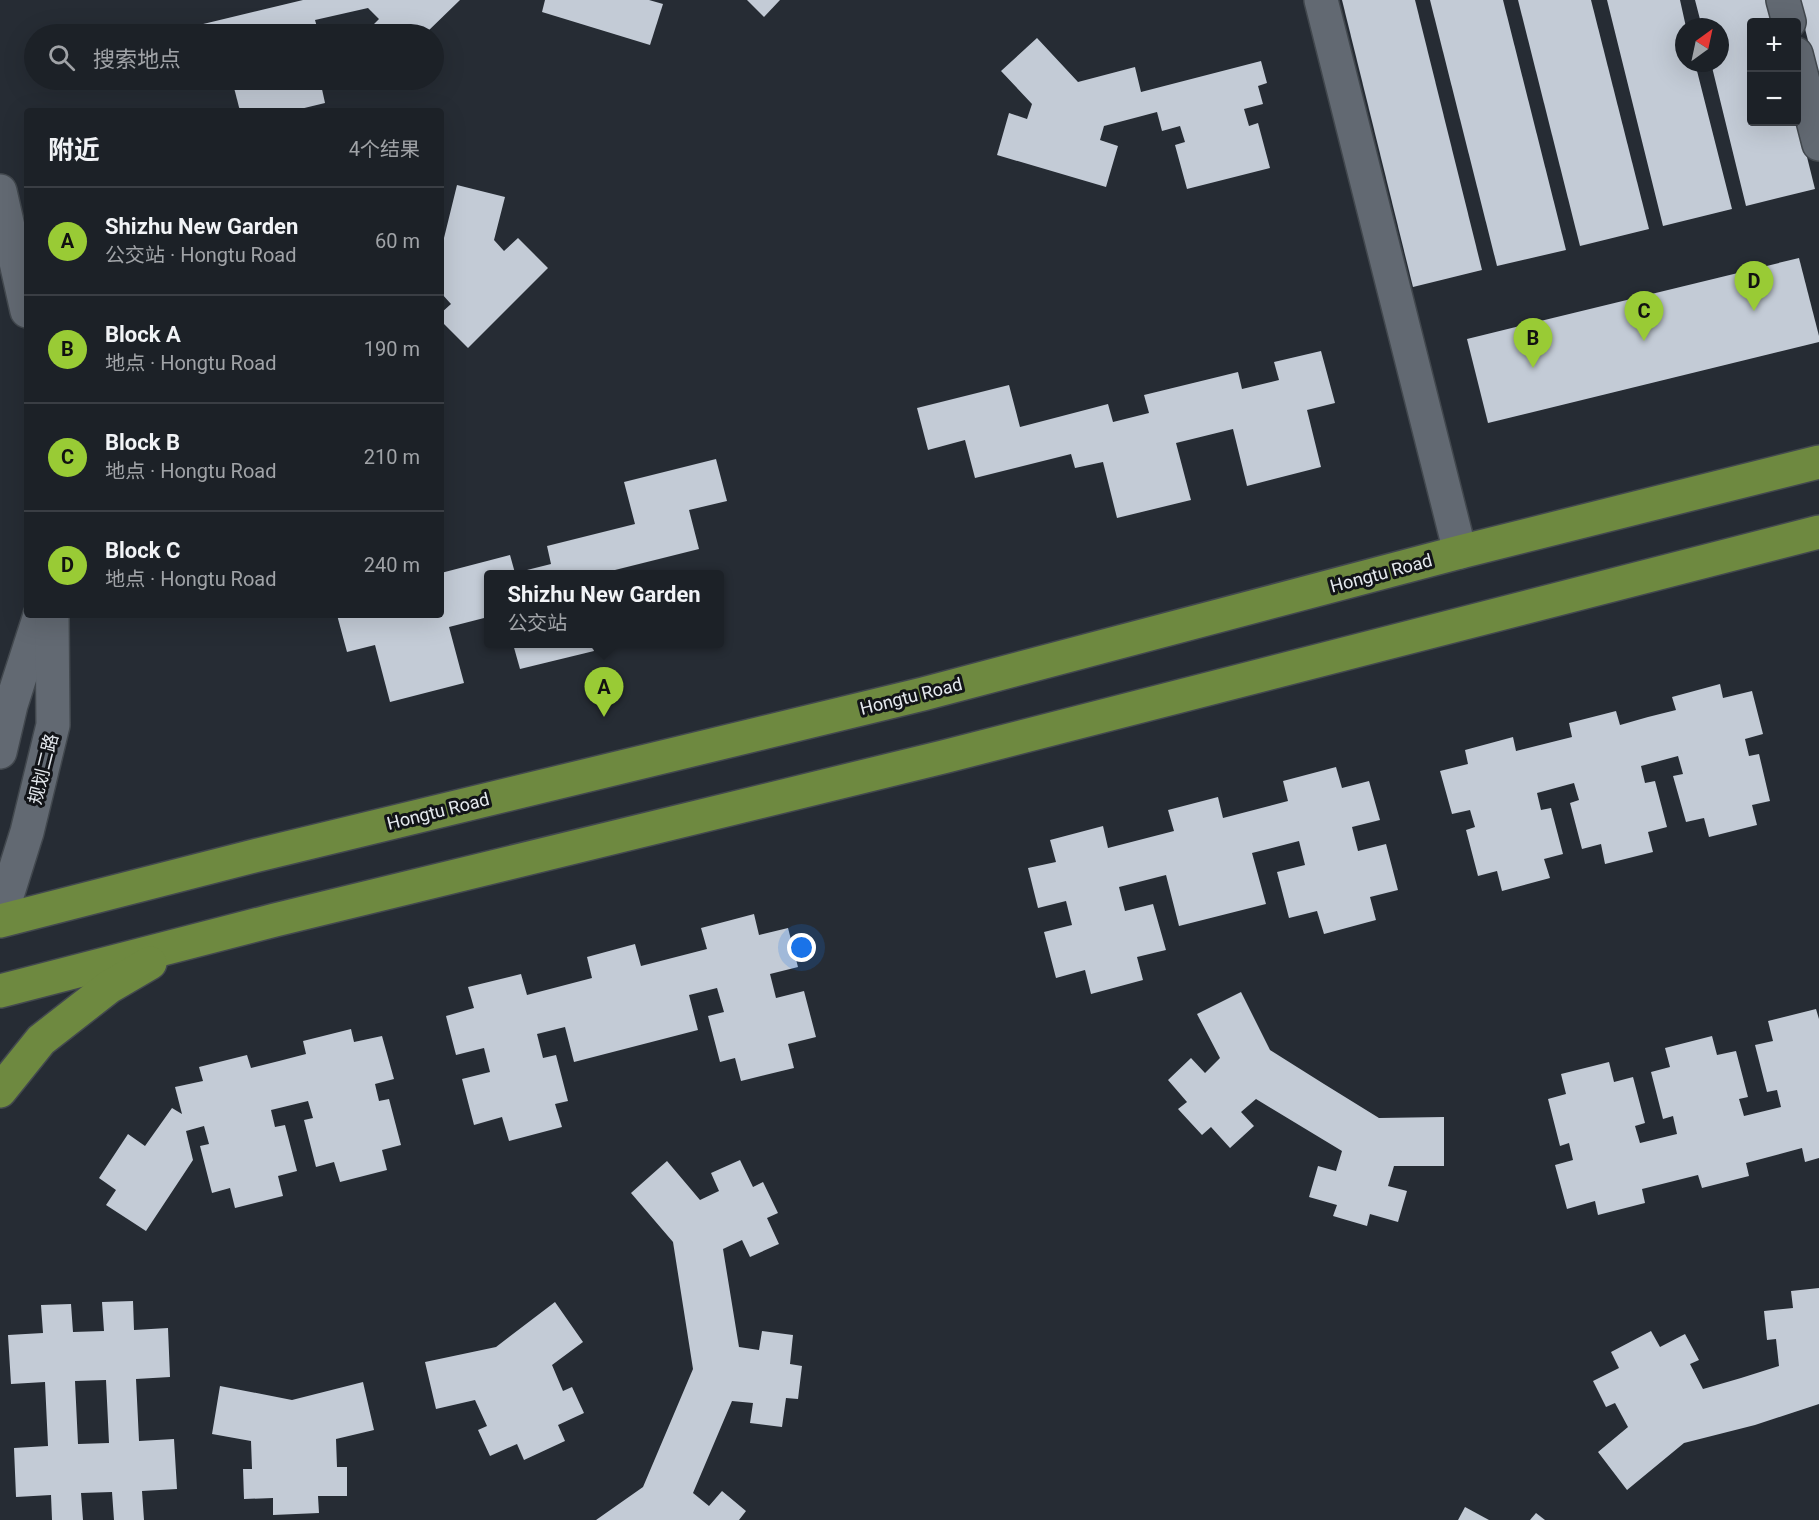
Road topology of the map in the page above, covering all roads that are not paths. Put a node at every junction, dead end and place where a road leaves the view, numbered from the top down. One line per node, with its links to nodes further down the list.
1 (1321, 0): 12 (street)
2 (1783, 0): 3 (street)
3 (1787, 18)
4 (1801, 70): 5 (street)
5 (1819, 144)
6 (0, 191): 7 (street)
7 (24, 298)
8 (1819, 462): 12 (main road, Hongtu Road)
9 (1819, 532): 10 (main road)
10 (1779, 542): 11 (street); 17 (main road)
11 (1819, 547)
12 (1460, 552): 16 (main road, Hongtu Road)
13 (39, 618): 15 (street)
14 (52, 618): 16 (street, 规划二路)
15 (0, 752)
16 (0, 919)
17 (179, 945): 18 (main road); 19 (main road)
18 (0, 991)
19 (0, 1091)

